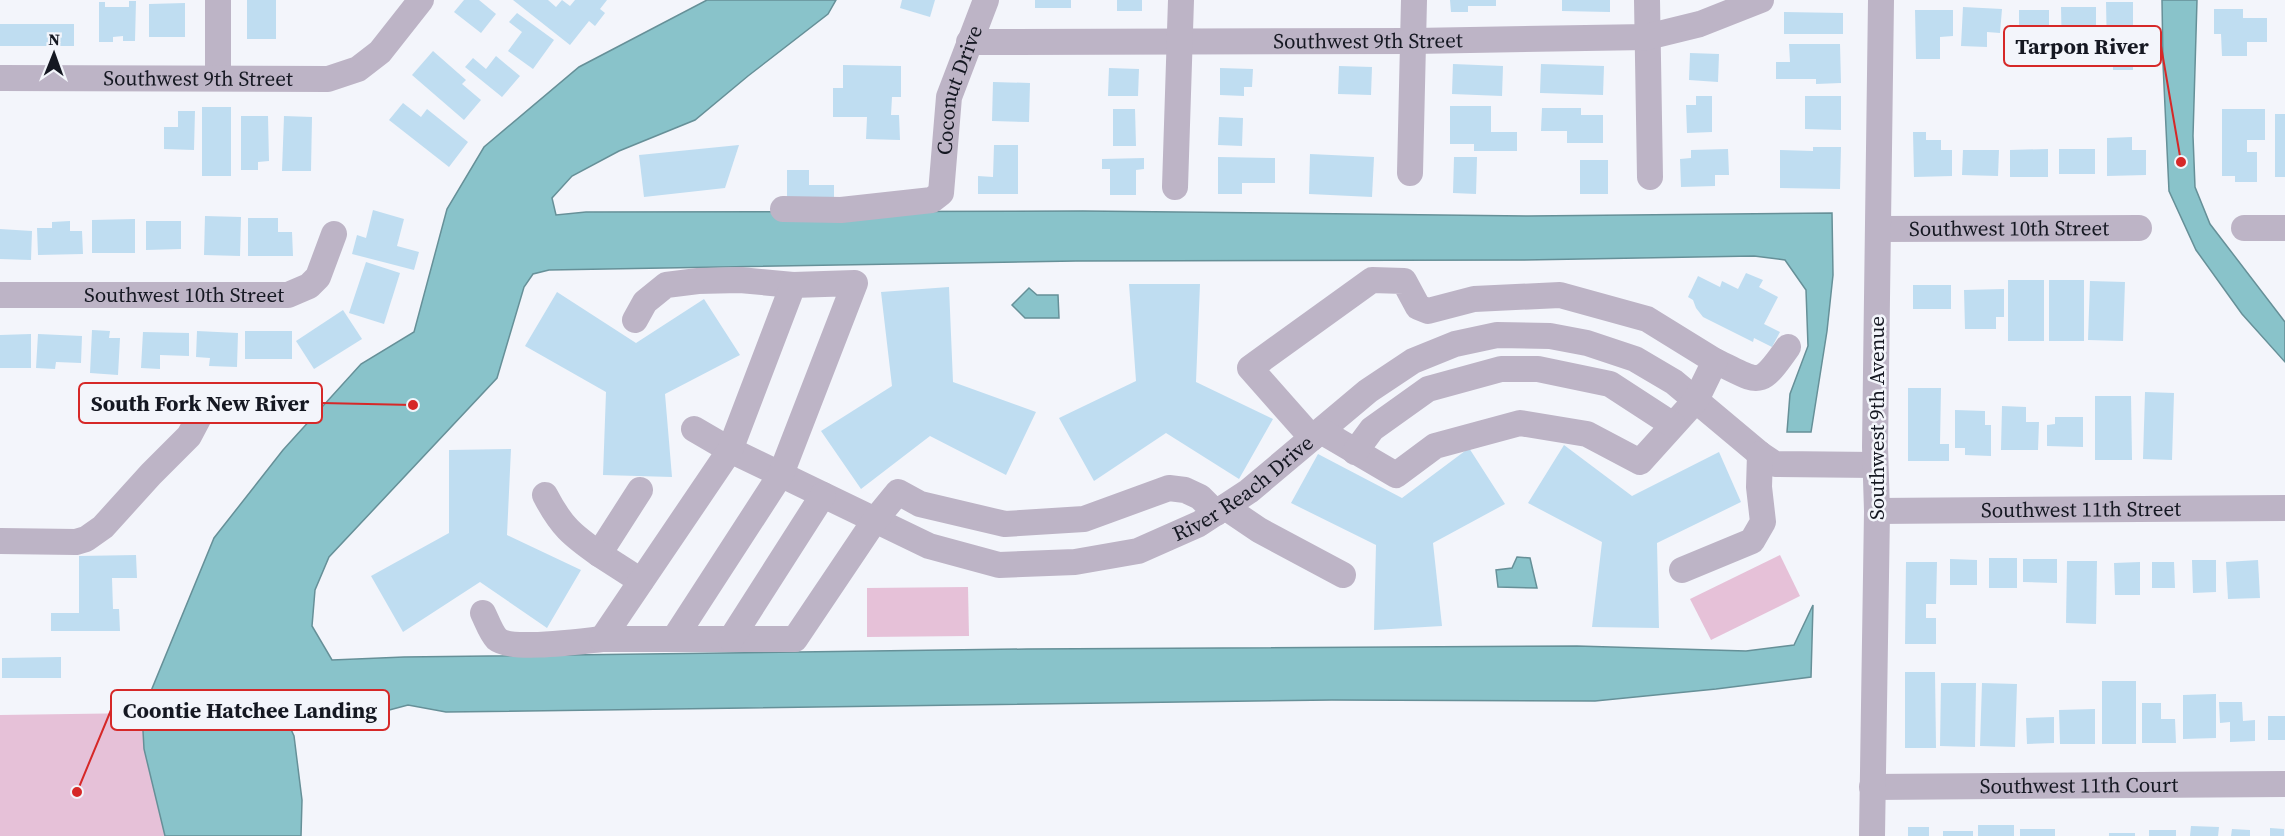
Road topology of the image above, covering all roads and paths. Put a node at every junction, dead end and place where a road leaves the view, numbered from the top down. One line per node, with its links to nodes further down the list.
1 (218, 0): 14 (street)
2 (421, 0): 14 (street, Southwest 9th Street)
3 (986, 0): 12 (street, Coconut Drive)
4 (1181, 0): 10 (street)
5 (1414, 0): 11 (street)
6 (1647, 0): 9 (street)
7 (1761, 0): 9 (street, Southwest 9th Street)
8 (1881, 0): 22 (street, Southwest 9th Avenue)
9 (1647, 37): 11 (street, Southwest 9th Street); 16 (street)
10 (1180, 41): 11 (street, Southwest 9th Street); 12 (street, Southwest 9th Street); 17 (street)
11 (1414, 41): 15 (street)
12 (969, 42): 18 (street, Coconut Drive)
13 (0, 78): 14 (street, Southwest 9th Street)
14 (218, 78)
15 (1410, 173)
16 (1650, 177)
17 (1175, 187)
18 (783, 209)
19 (2139, 228): 22 (street, Southwest 10th Street)
20 (2244, 228): 21 (street)
21 (2285, 228)
22 (1879, 229): 37 (street, Southwest 9th Avenue)
23 (334, 234): 25 (street, Southwest 10th Street)
24 (793, 285): 26 (street); 34 (street); 38 (street)
25 (0, 295)
26 (635, 320)
27 (1788, 347): 28 (street)
28 (1715, 361): 29 (street); 33 (street)
29 (1696, 400): 31 (street); 33 (street, River Reach Drive); 36 (street, River Reach Drive)
30 (207, 402): 46 (street)
31 (1673, 425): 35 (street); 35 (street)
32 (694, 429): 34 (street, River Reach Drive)
33 (1316, 435): 35 (street); 43 (street, River Reach Drive)
34 (730, 450): 38 (street, River Reach Drive); 50 (street)
35 (1355, 452)
36 (1760, 454): 37 (street); 48 (street)
37 (1875, 456): 44 (street, Southwest 9th Avenue)
38 (781, 474): 41 (street, River Reach Drive); 53 (street)
39 (640, 490): 47 (street)
40 (545, 495): 47 (street)
41 (823, 495): 45 (street, River Reach Drive); 54 (street)
42 (2285, 508): 44 (street, Southwest 11th Street)
43 (1220, 510): 45 (street, River Reach Drive); 45 (street); 49 (street)
44 (1877, 511): 56 (street, Southwest 9th Avenue)
45 (875, 520): 54 (street)
46 (0, 541)
47 (600, 554): 50 (street)
48 (1682, 570)
49 (1343, 575)
50 (641, 581): 52 (street)
51 (483, 614): 52 (street)
52 (602, 639): 53 (street)
53 (674, 639): 54 (street)
54 (731, 639)
55 (2285, 784): 56 (street, Southwest 11th Court)
56 (1872, 787): 57 (street, Southwest 9th Avenue)
57 (1872, 836)

